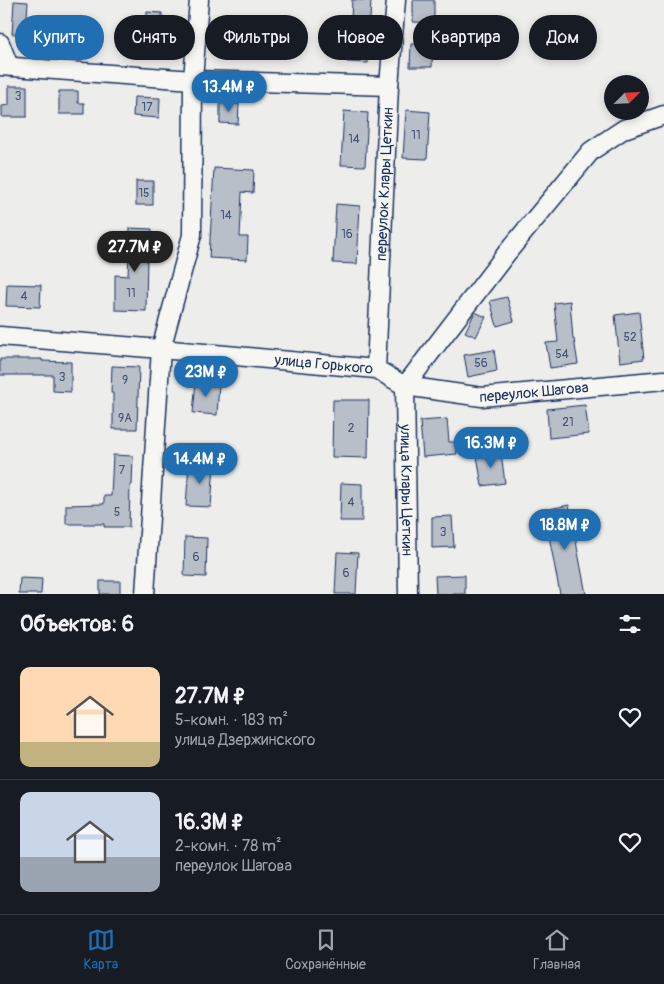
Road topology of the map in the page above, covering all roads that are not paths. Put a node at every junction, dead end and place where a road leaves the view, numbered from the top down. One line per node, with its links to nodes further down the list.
1 (199, 0): 5 (street)
2 (396, 0): 6 (street, переулок Клары Цеткин)
3 (0, 43): 4 (street)
4 (4, 66): 5 (street)
5 (193, 80): 6 (street); 9 (street)
6 (389, 86): 10 (street, переулок Клары Цеткин)
7 (664, 115): 12 (street)
8 (0, 336): 9 (street, улица Горького)
9 (161, 349): 10 (street, улица Горького); 13 (street)
10 (376, 368): 12 (street, улица Горького)
11 (664, 380): 12 (street, переулок Шагова)
12 (405, 386): 14 (street, улица Клары Цеткин)
13 (145, 594)
14 (408, 594)

